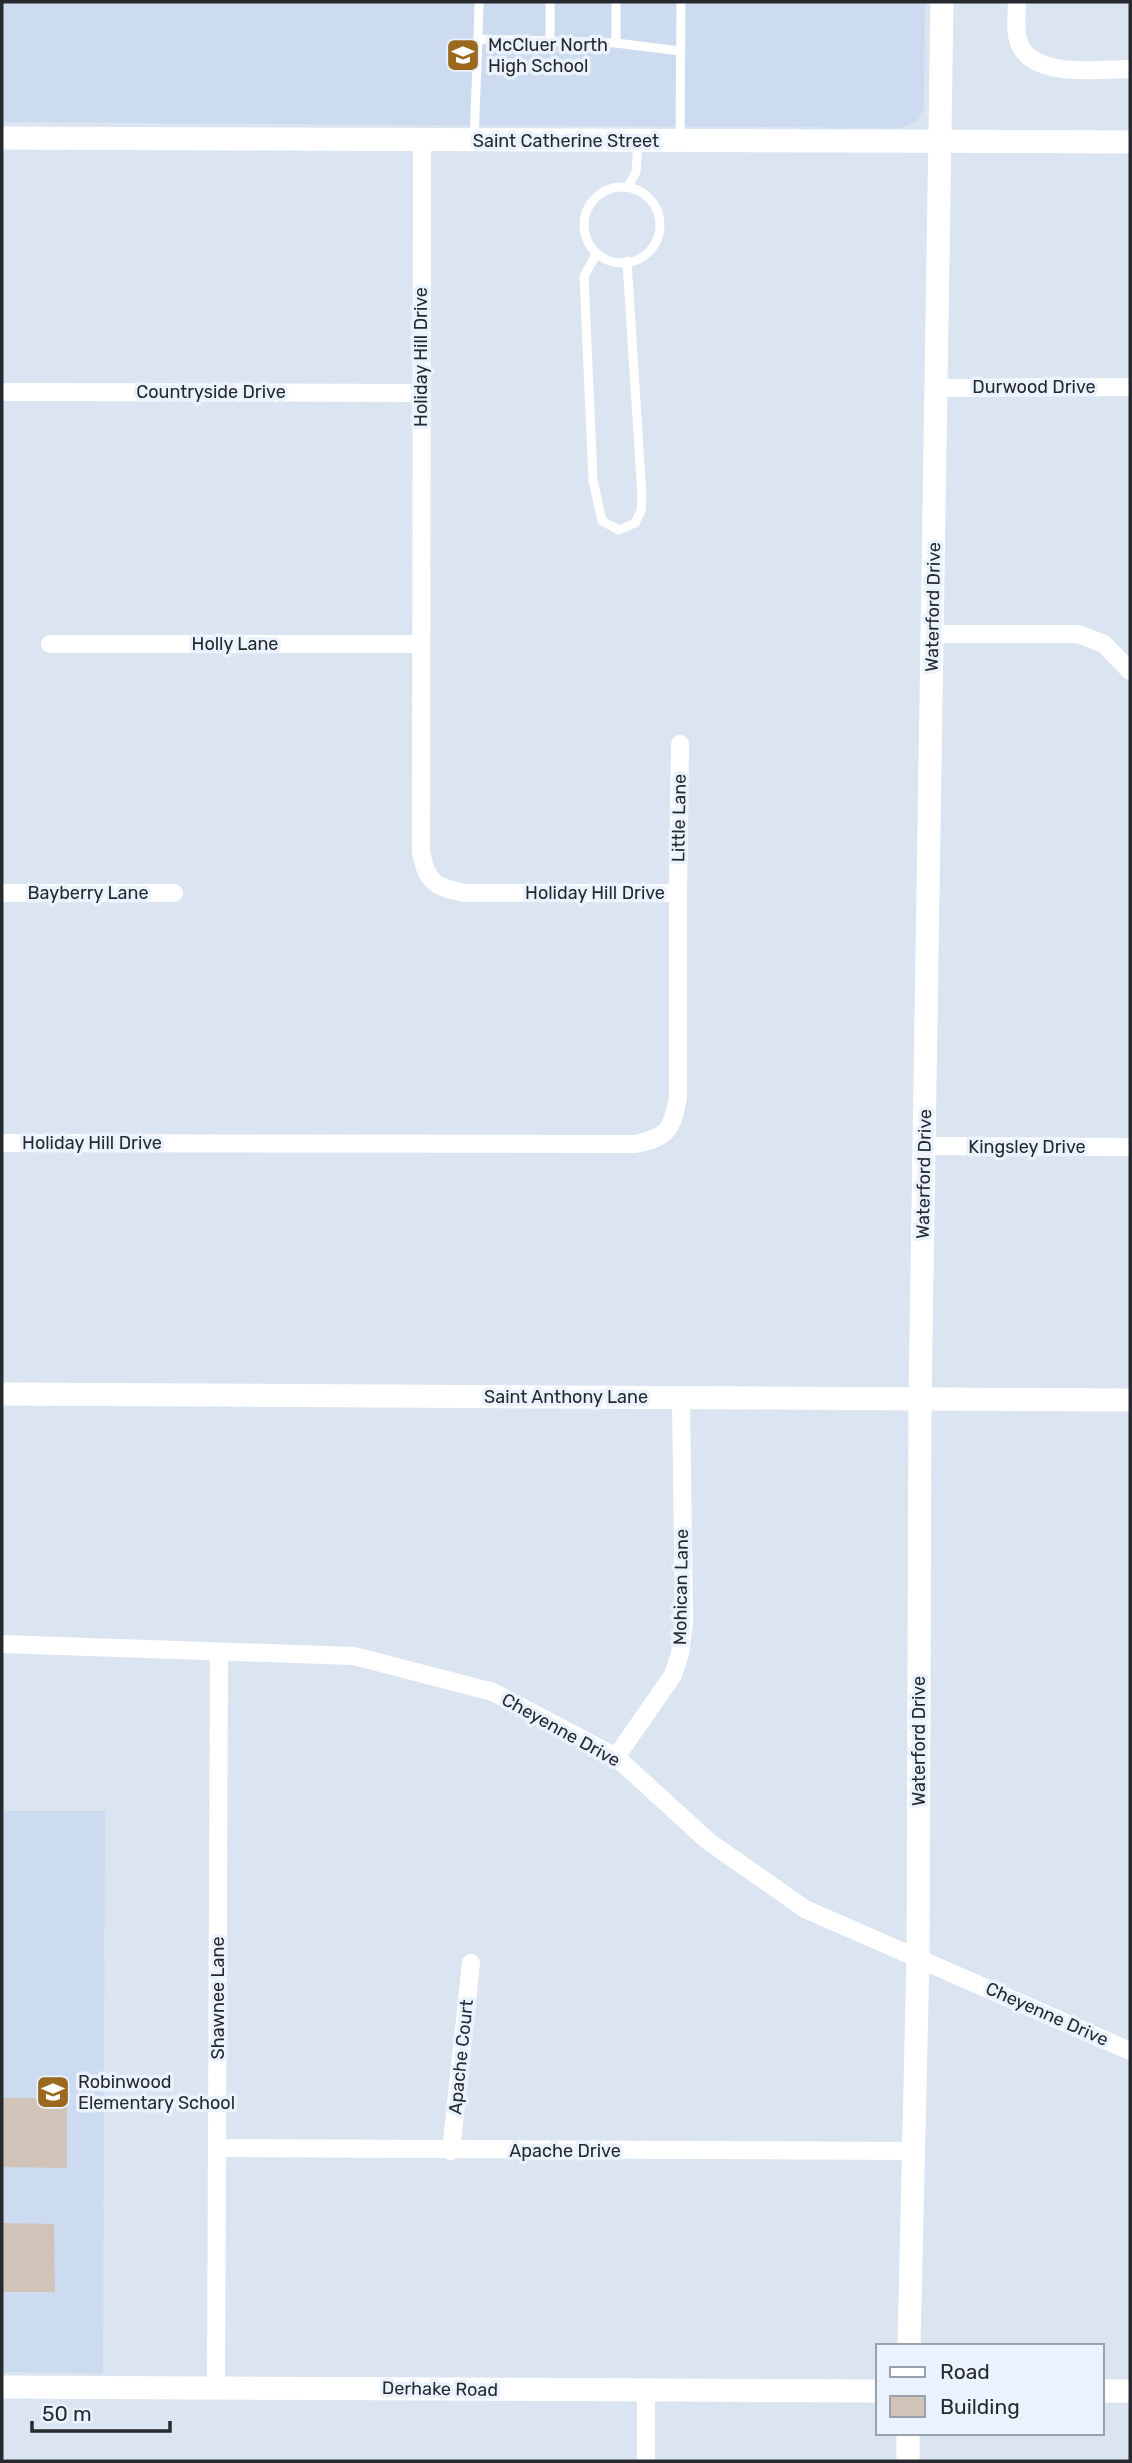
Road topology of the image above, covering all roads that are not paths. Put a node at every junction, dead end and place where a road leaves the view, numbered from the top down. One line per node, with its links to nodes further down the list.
1 (479, 2): 7 (lane)
2 (550, 2): 8 (lane)
3 (616, 2): 9 (lane)
4 (681, 2): 10 (lane)
5 (942, 2): 17 (street, Waterford Drive)
6 (1017, 2): 11 (street)
7 (478, 39): 8 (lane); 14 (lane)
8 (550, 41): 9 (lane)
9 (616, 43): 10 (lane)
10 (680, 51): 16 (lane)
11 (1130, 69)
12 (2, 138): 13 (street, Saint Catherine Street)
13 (422, 141): 14 (street, Saint Catherine Street); 25 (street, Holiday Hill Drive)
14 (474, 141): 15 (street, Saint Catherine Street)
15 (638, 141): 16 (street, Saint Catherine Street); 19 (lane)
16 (680, 141): 17 (street, Saint Catherine Street)
17 (941, 142): 18 (street, Saint Catherine Street); 23 (street, Waterford Drive)
18 (1130, 142)
19 (628, 187): 20 (lane); 21 (lane)
20 (597, 253): 21 (lane); 21 (lane)
21 (627, 261)
22 (1130, 387): 23 (street, Durwood Drive)
23 (937, 388): 26 (street, Waterford Drive)
24 (2, 392): 25 (street, Countryside Drive)
25 (420, 393): 28 (street, Holiday Hill Drive)
26 (933, 634): 29 (street); 35 (street, Waterford Drive)
27 (50, 644): 28 (street, Holly Lane)
28 (420, 644): 31 (street, Holiday Hill Drive)
29 (1130, 671)
30 (680, 744): 31 (street, Little Lane)
31 (678, 892): 34 (street, Holiday Hill Drive)
32 (2, 893): 33 (street, Bayberry Lane)
33 (174, 893)
34 (2, 1143)
35 (924, 1146): 36 (street, Kingsley Drive); 39 (street, Waterford Drive)
36 (1130, 1147)
37 (2, 1394): 38 (street, Saint Anthony Lane)
38 (681, 1398): 39 (street, Saint Anthony Lane); 43 (street, Mohican Lane)
39 (920, 1400): 40 (street, Saint Anthony Lane); 44 (street, Waterford Drive)
40 (1130, 1400)
41 (2, 1644): 42 (street, Cheyenne Drive)
42 (219, 1651): 43 (street, Cheyenne Drive); 47 (street, Shawnee Lane)
43 (616, 1758): 44 (street, Cheyenne Drive)
44 (918, 1956): 46 (street, Cheyenne Drive); 49 (street, Waterford Drive)
45 (471, 1963): 48 (street, Apache Court)
46 (1130, 2051)
47 (217, 2148): 48 (street, Apache Drive); 51 (street, Shawnee Lane)
48 (451, 2151): 49 (street, Apache Drive)
49 (913, 2151): 50 (street, Waterford Drive)
50 (909, 2344)
51 (216, 2386): 52 (street, Derhake Road); 56 (street, Derhake Road)
52 (2, 2387)
53 (876, 2391): 56 (street, Derhake Road)
54 (1104, 2391): 55 (street)
55 (1130, 2391)
56 (646, 2392): 58 (street)
57 (908, 2435): 59 (street)
58 (646, 2461)
59 (908, 2461)

